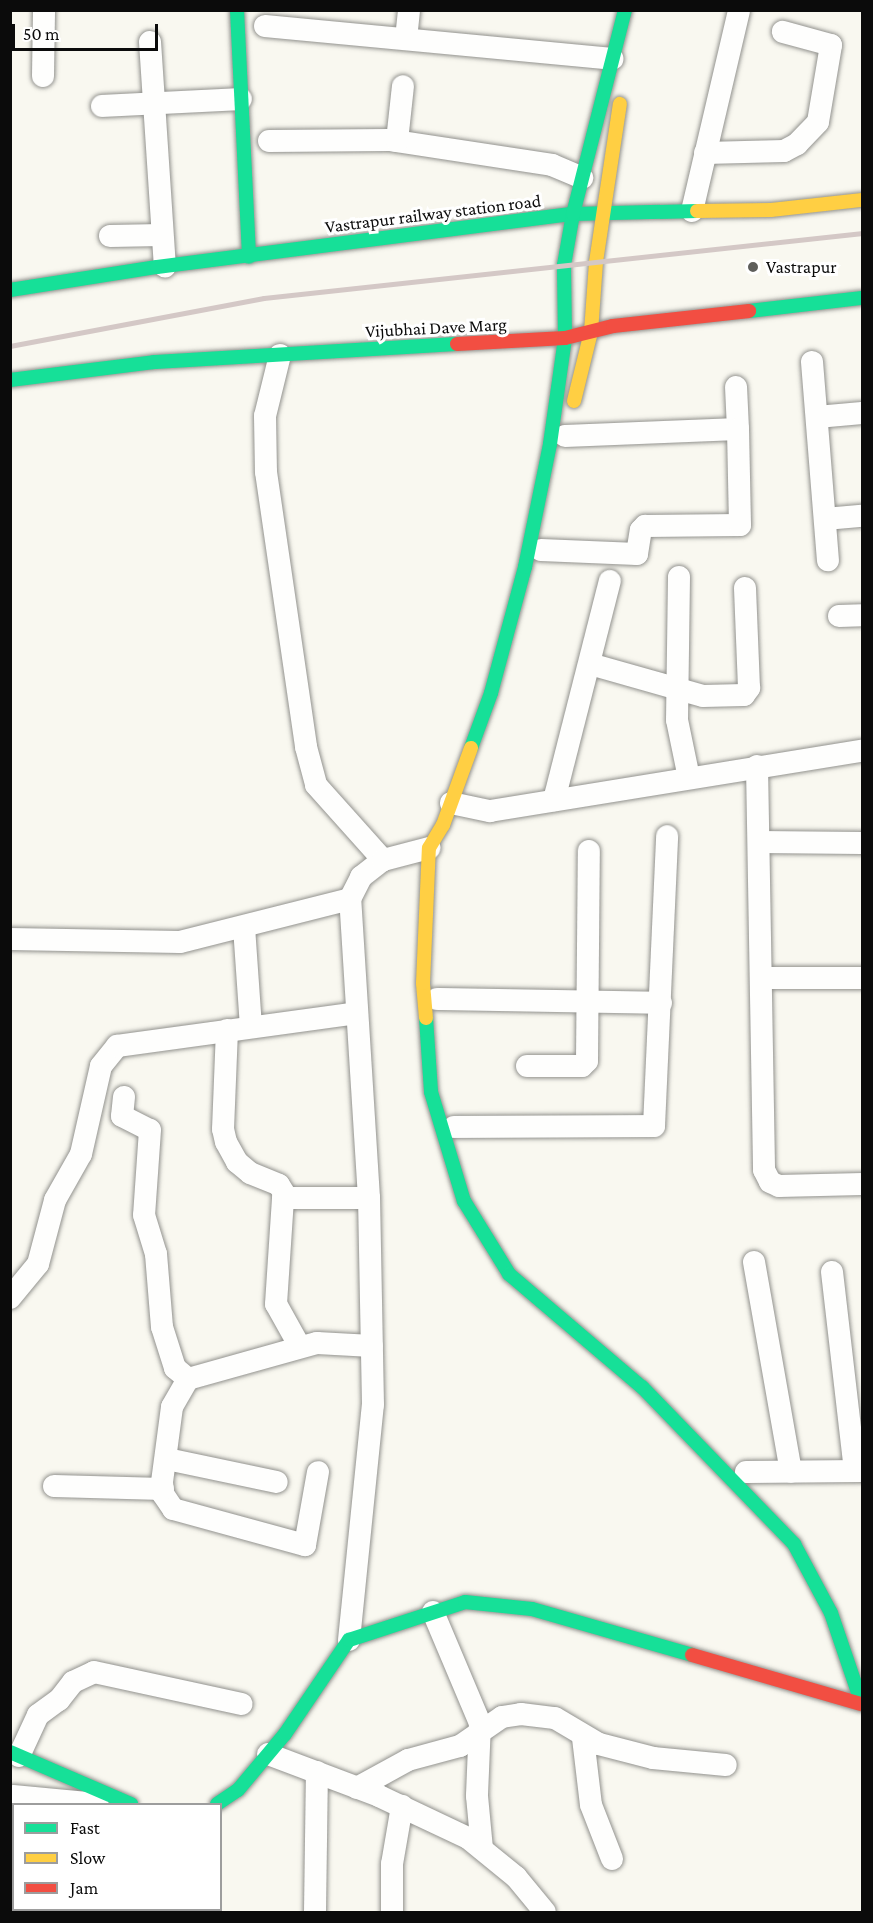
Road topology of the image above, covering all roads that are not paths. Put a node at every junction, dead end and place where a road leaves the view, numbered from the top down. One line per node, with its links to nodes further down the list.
1 (44, 10): 11 (street)
2 (237, 10): 14 (main road)
3 (409, 10): 8 (street)
4 (625, 10): 10 (main road)
5 (739, 10): 19 (street)
6 (265, 26): 8 (street)
7 (783, 32): 19 (street)
8 (406, 39): 10 (street)
9 (150, 42): 15 (street)
10 (612, 59): 20 (main road)
11 (43, 76)
12 (403, 86): 18 (street)
13 (625, 86): 23 (main road)
14 (241, 99): 15 (street); 27 (main road)
15 (153, 104): 16 (street); 25 (street)
16 (102, 106)
17 (268, 141): 18 (street)
18 (397, 141): 20 (street)
19 (705, 153): 22 (street)
20 (582, 178): 24 (main road)
21 (862, 200): 22 (main road, Vastrapur railway station road)
22 (692, 211): 23 (main road, Vastrapur railway station road)
23 (603, 212): 24 (main road, Vastrapur railway station road); 31 (main road)
24 (573, 214): 27 (main road, Vastrapur railway station road); 32 (main road)
25 (162, 235): 26 (street); 28 (street)
26 (110, 236)
27 (249, 256): 28 (main road, Vastrapur railway station road)
28 (165, 266): 29 (main road, Vastrapur railway station road)
29 (10, 290)
30 (862, 298): 31 (main road, Vijubhai Dave Marg)
31 (591, 332): 32 (main road, Vijubhai Dave Marg); 39 (main road)
32 (565, 338): 33 (main road, Vijubhai Dave Marg); 56 (main road)
33 (280, 355): 35 (main road, Vijubhai Dave Marg); 62 (street)
34 (812, 362): 38 (street)
35 (10, 380)
36 (736, 387): 40 (street)
37 (862, 413): 38 (street)
38 (817, 417): 42 (street)
39 (568, 424): 40 (street); 43 (main road)
40 (738, 429): 43 (street)
41 (862, 516): 42 (street)
42 (825, 519): 44 (street)
43 (541, 550): 56 (main road)
44 (828, 560)
45 (679, 577): 51 (street)
46 (610, 581): 50 (street)
47 (745, 588): 51 (street)
48 (862, 615): 49 (street)
49 (839, 616)
50 (590, 664): 51 (street); 55 (street)
51 (676, 691): 54 (street)
52 (862, 751): 53 (street)
53 (758, 766): 54 (street); 58 (street)
54 (689, 778): 55 (street)
55 (554, 800): 56 (street)
56 (456, 806): 60 (main road); 68 (main road)
57 (667, 836): 70 (street)
58 (759, 842): 59 (street); 66 (street)
59 (862, 843)
60 (429, 848): 62 (street); 98 (main road)
61 (589, 851): 69 (street)
62 (383, 860): 63 (street)
63 (350, 899): 64 (street); 71 (street)
64 (243, 927): 65 (street); 72 (street)
65 (10, 939)
66 (761, 978): 67 (street); 77 (street)
67 (862, 978)
68 (437, 999): 69 (street); 76 (main road)
69 (587, 1002): 70 (street); 74 (street)
70 (661, 1003): 76 (street)
71 (357, 1013): 72 (street); 79 (street)
72 (251, 1027): 73 (street)
73 (227, 1030): 78 (street); 82 (street)
74 (527, 1066)
75 (124, 1097): 85 (street)
76 (454, 1127): 89 (main road)
77 (862, 1184)
78 (286, 1196): 79 (street); 84 (street)
79 (369, 1198): 83 (street)
80 (754, 1262): 90 (street)
81 (832, 1272): 87 (street)
82 (10, 1298)
83 (372, 1346): 84 (street); 95 (street)
84 (300, 1347): 85 (street)
85 (188, 1378): 86 (street)
86 (167, 1459): 91 (street); 93 (street)
87 (859, 1471): 90 (street)
88 (318, 1472): 93 (street)
89 (746, 1472): 90 (street); 96 (main road)
90 (791, 1472)
91 (277, 1482)
92 (54, 1486): 93 (street)
93 (163, 1489)
94 (433, 1612): 95 (main road); 98 (main road); 99 (street)
95 (348, 1640): 102 (main road)
96 (862, 1659)
97 (242, 1704): 101 (street)
98 (862, 1706)
99 (480, 1732): 100 (street); 105 (street); 111 (street)
100 (583, 1738): 103 (street); 112 (street)
101 (15, 1754): 108 (main road)
102 (268, 1754): 104 (street); 109 (main road)
103 (726, 1765)
104 (317, 1772): 105 (street); 113 (street)
105 (357, 1788): 110 (street)
106 (13, 1796): 107 (street)
107 (87, 1803)
108 (125, 1803)
109 (218, 1803)
110 (402, 1806): 111 (street); 114 (street)
111 (482, 1849): 115 (street)
112 (612, 1859)
113 (315, 1912)
114 (392, 1912)
115 (545, 1912)

